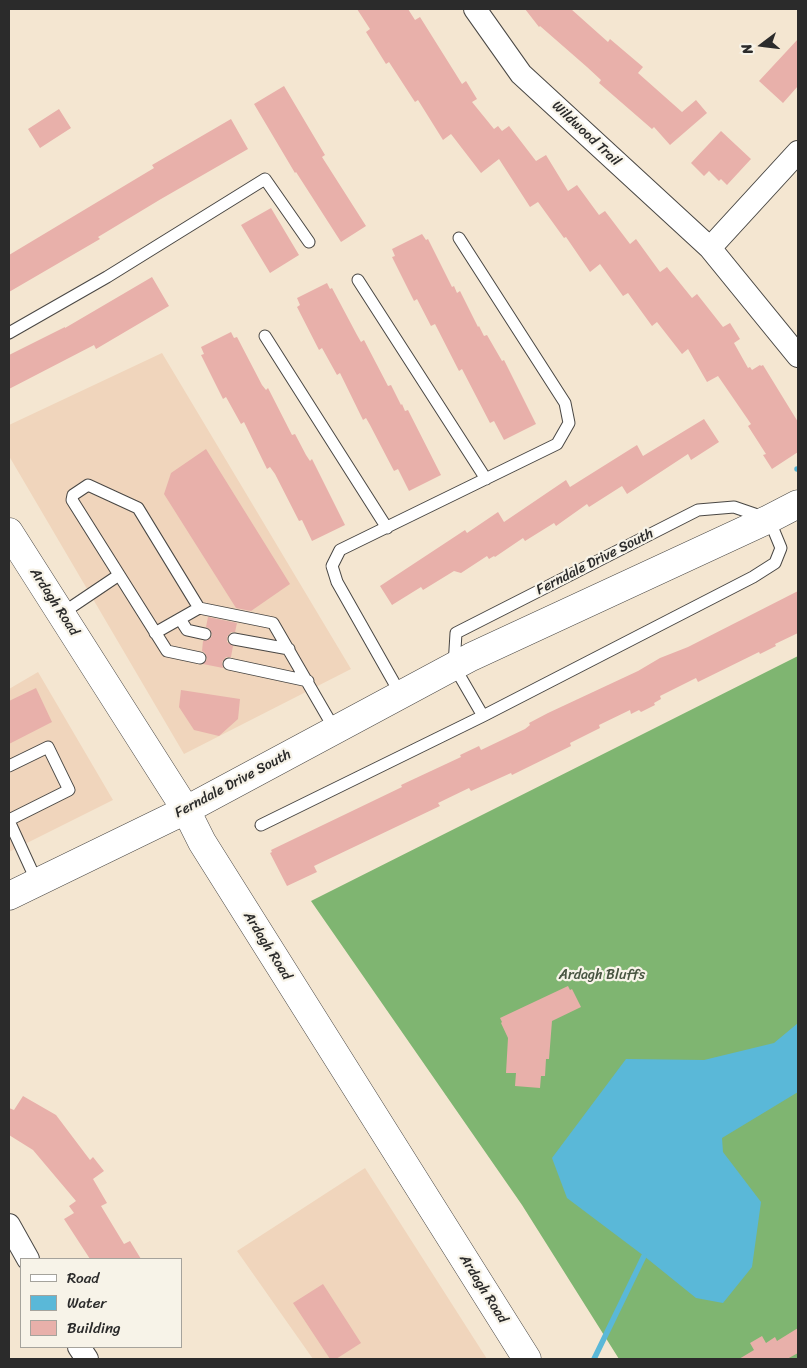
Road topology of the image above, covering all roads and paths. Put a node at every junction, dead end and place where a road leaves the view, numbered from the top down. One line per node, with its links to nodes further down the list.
1 (475, 9): 5 (street, Wildwood Trail)
2 (798, 152): 5 (street)
3 (459, 238): 10 (lane)
4 (309, 242): 7 (lane)
5 (710, 248): 9 (street, Wildwood Trail)
6 (358, 280): 10 (lane)
7 (9, 333)
8 (265, 336): 13 (lane)
9 (798, 356)
10 (486, 479): 13 (lane)
11 (798, 504): 12 (street, Ferndale Drive South)
12 (769, 520): 25 (street, Ferndale Drive South); 25 (lane, Ferndale Drive South); 28 (lane)
13 (387, 528): 27 (lane)
14 (9, 532): 17 (street, Ardagh Road)
15 (119, 575): 16 (lane); 17 (lane); 19 (lane)
16 (199, 608): 18 (lane); 22 (lane)
17 (61, 614): 31 (street, Ardagh Road)
18 (180, 619): 19 (lane); 20 (lane)
19 (155, 633): 23 (lane)
20 (205, 634)
21 (234, 639): 22 (lane)
22 (289, 650): 26 (lane)
23 (200, 658)
24 (229, 664): 26 (lane)
25 (454, 666): 27 (street, Ferndale Drive South); 28 (lane)
26 (308, 681): 29 (lane)
27 (401, 695): 29 (street, Ferndale Drive South)
28 (484, 716): 33 (lane)
29 (335, 730): 31 (street, Ferndale Drive South)
30 (9, 766): 32 (lane)
31 (186, 810): 34 (street, Ferndale Drive South); 40 (street, Ardagh Road)
32 (9, 820): 34 (lane)
33 (261, 825)
34 (37, 882): 35 (street, Ferndale Drive South)
35 (9, 896)
36 (9, 1225): 37 (street)
37 (27, 1258)
38 (80, 1348): 39 (street)
39 (87, 1359)
40 (528, 1359)

